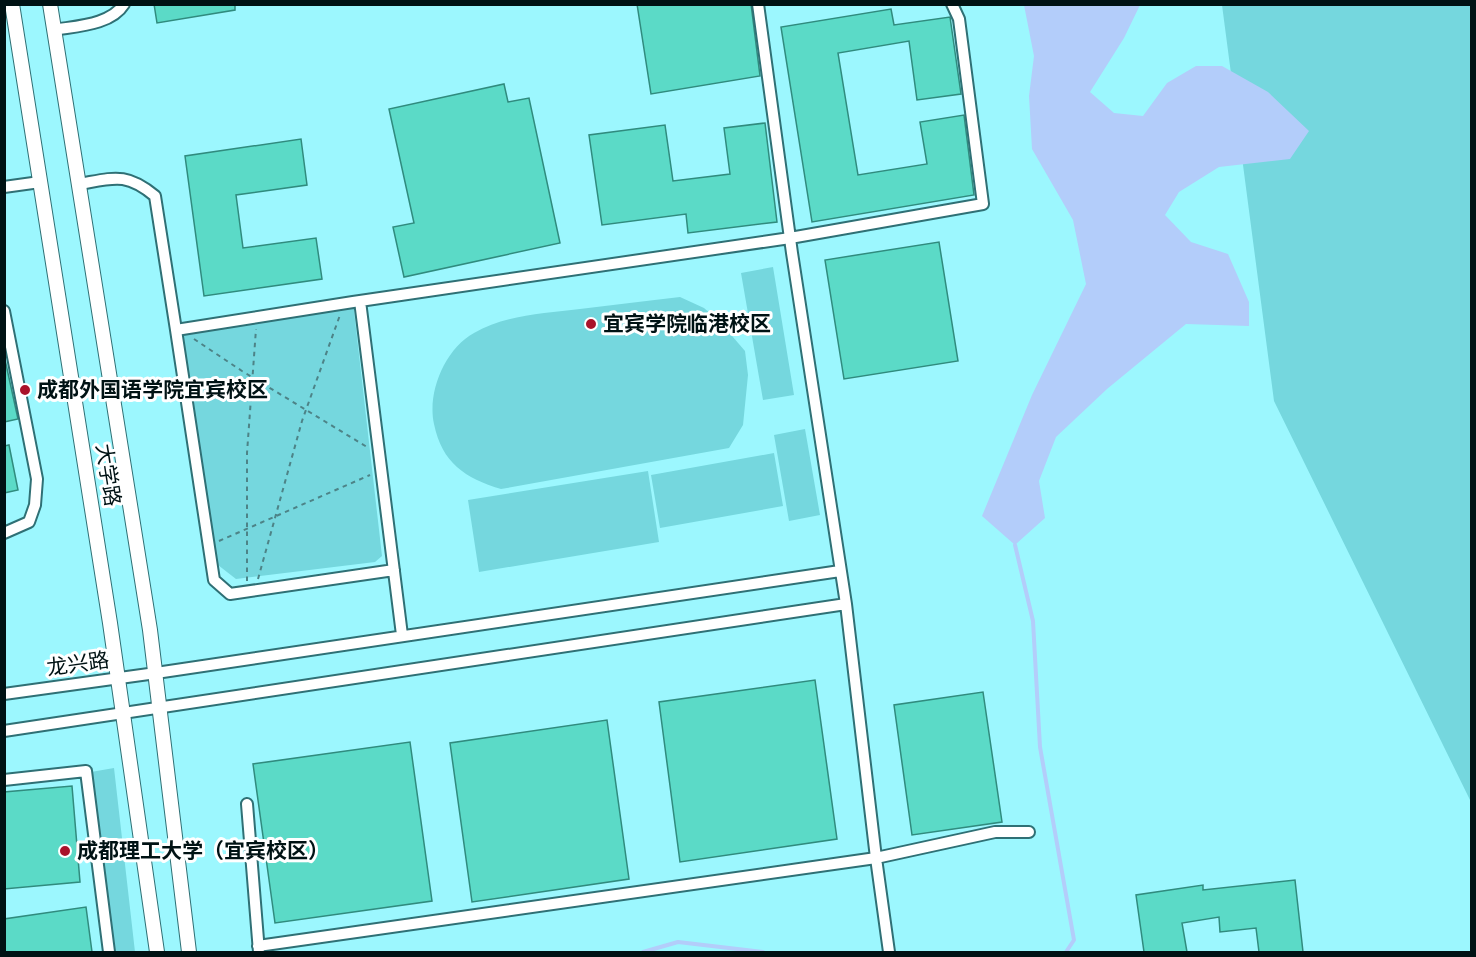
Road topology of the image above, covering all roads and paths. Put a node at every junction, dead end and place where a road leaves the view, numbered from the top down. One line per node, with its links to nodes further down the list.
1 (12, 4): 6 (main road, 大学路)
2 (50, 4): 7 (main road, 大学路)
3 (124, 4): 7 (street)
4 (758, 4): 11 (street)
5 (952, 4): 11 (street)
6 (10, 26): 8 (main road, 大学路)
7 (54, 30): 9 (main road, 大学路)
8 (40, 182): 10 (street); 31 (main road, 大学路)
9 (79, 184): 16 (street); 30 (main road, 大学路)
10 (4, 187)
11 (790, 238): 12 (street); 26 (street)
12 (360, 301): 13 (street); 19 (street)
13 (344, 303): 15 (street); 18 (path)
14 (4, 311): 23 (street)
15 (257, 317): 16 (street); 17 (path)
16 (178, 330): 17 (path); 24 (street)
17 (253, 378): 18 (path); 22 (path)
18 (306, 410): 19 (path); 21 (path)
19 (379, 455): 20 (street)
20 (381, 470): 21 (path); 25 (street)
21 (276, 517): 22 (path); 27 (path)
22 (247, 530): 24 (path); 27 (path)
23 (4, 533)
24 (209, 546): 27 (street)
25 (394, 570): 27 (street); 29 (street)
26 (840, 571): 28 (street); 29 (street, 龙兴路)
27 (251, 591)
28 (846, 603): 33 (street); 39 (street)
29 (402, 635): 30 (street, 龙兴路)
30 (156, 673): 31 (street, 龙兴路); 33 (main road, 大学路)
31 (119, 678): 32 (street, 龙兴路); 34 (main road, 大学路)
32 (4, 694)
33 (160, 708): 34 (street); 43 (main road, 大学路)
34 (124, 714): 35 (street); 42 (main road, 大学路)
35 (4, 730)
36 (4, 780): 41 (street)
37 (247, 804): 40 (street)
38 (1029, 832): 39 (street)
39 (876, 858): 40 (street); 44 (street)
40 (259, 950)
41 (109, 952)
42 (157, 952)
43 (189, 952)
44 (890, 952)

